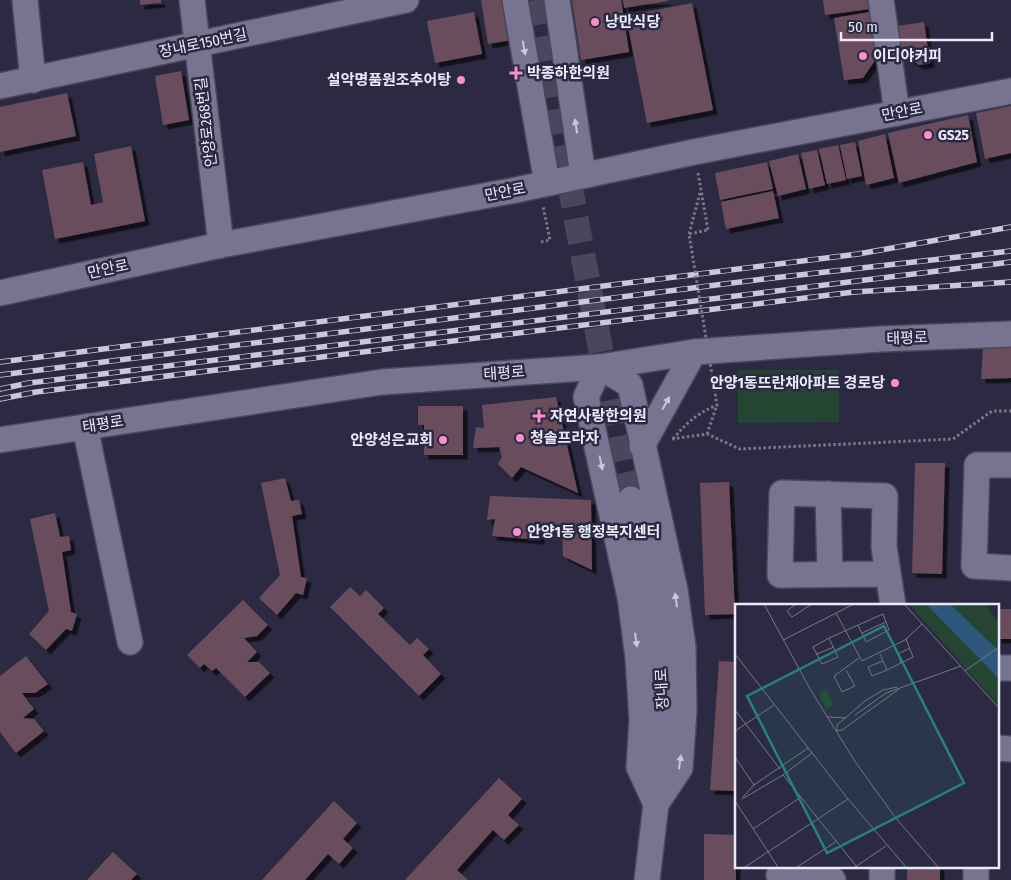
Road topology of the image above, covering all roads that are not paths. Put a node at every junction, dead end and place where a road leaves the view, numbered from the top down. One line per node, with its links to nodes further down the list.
1 (25, 0): 9 (street)
2 (192, 0): 8 (street, 안양로268번길)
3 (406, 0): 7 (street, 장내로150번길)
4 (515, 0): 14 (street, one-way to 14)
5 (557, 0): 13 (street, one-way to 5)
6 (881, 0): 12 (street)
7 (353, 6): 8 (street, 장내로150번길)
8 (196, 44): 9 (street, 장내로150번길); 15 (street, 안양로268번길)
9 (33, 80): 10 (street, 장내로150번길)
10 (0, 86)
11 (1011, 91): 12 (street, 만안로)
12 (898, 113): 13 (street, 만안로)
13 (583, 175): 14 (street, 만안로)
14 (543, 184): 15 (street, 만안로)
15 (221, 245): 16 (street, 만안로)
16 (0, 293)
17 (1011, 334): 18 (street, 태평로)
18 (694, 352): 19 (street, 태평로); 22 (street, one-way to 18)
19 (600, 366): 20 (street, 태평로); 22 (street); 35 (street, one-way to 35)
20 (85, 427): 21 (street, 태평로); 30 (street)
21 (0, 440)
22 (642, 446): 35 (street, one-way to 22)
23 (1011, 465): 26 (street)
24 (828, 494): 27 (street); 27 (street); 28 (street)
25 (631, 499): 35 (street, 장내로)
26 (1011, 568)
27 (830, 574): 28 (street)
28 (888, 574): 29 (street)
29 (893, 604)
30 (130, 642)
31 (998, 668): 32 (street)
32 (1011, 668)
33 (998, 748): 34 (street)
34 (1011, 749)
35 (656, 804): 37 (street, 장내로)
36 (779, 874): 38 (street)
37 (647, 880)
38 (833, 880)

